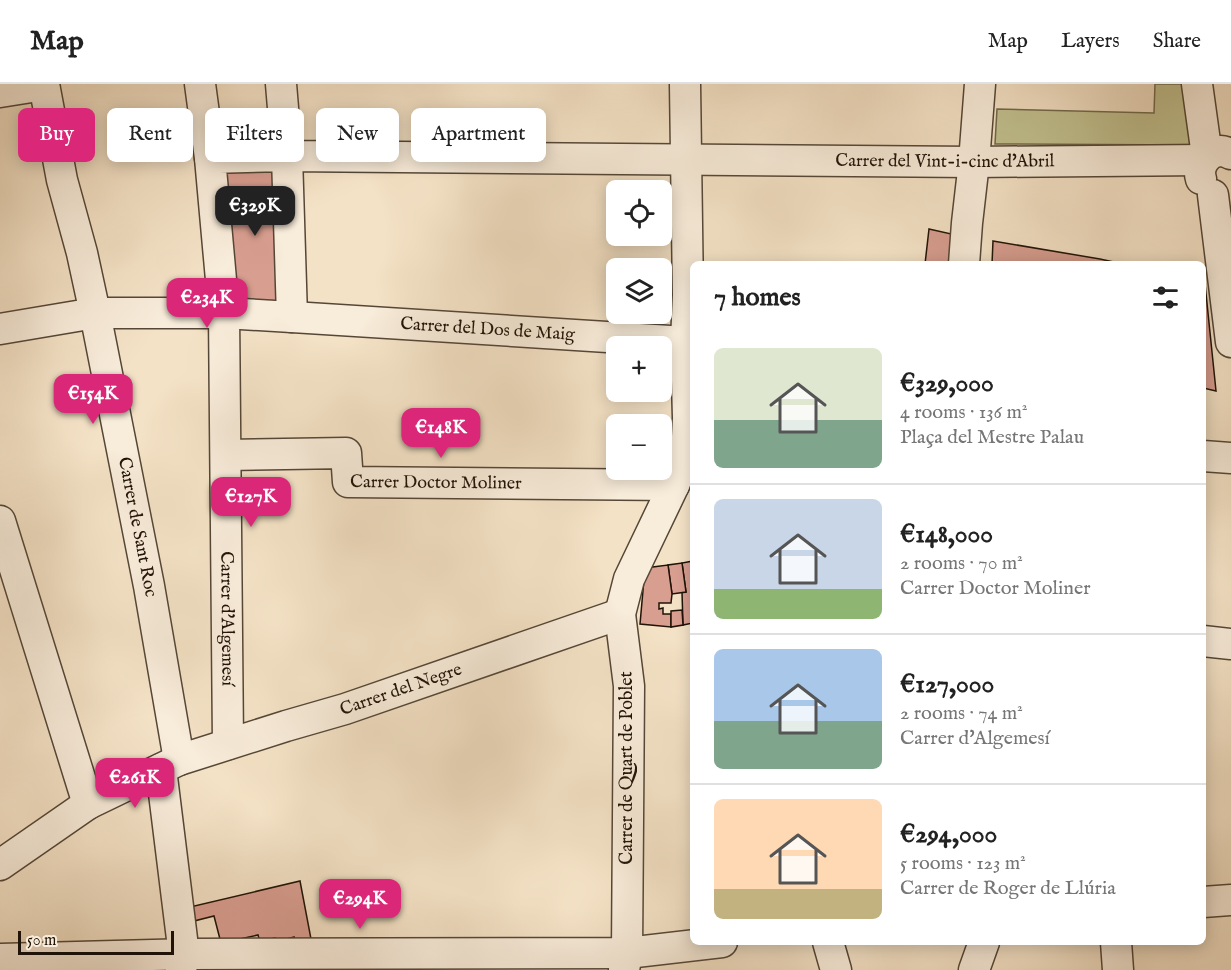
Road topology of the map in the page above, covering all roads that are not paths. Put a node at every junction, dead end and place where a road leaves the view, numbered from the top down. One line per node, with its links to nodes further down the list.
1 (44, 84): 8 (street); 21 (street, Carrer de Sant Roc)
2 (200, 84): 10 (street, Carrer d'Algemesí)
3 (281, 84): 9 (street)
4 (685, 84): 13 (street)
5 (980, 84): 16 (street)
6 (1197, 84): 11 (street)
7 (1213, 84): 11 (street)
8 (0, 92)
9 (283, 108)
10 (205, 121)
11 (1218, 155): 16 (street, Carrer del Vint-i-cinc d'Abril); 17 (street)
12 (304, 156): 13 (street, Carrer del Vint-i-cinc d'Abril)
13 (687, 160): 16 (street, Carrer del Vint-i-cinc d'Abril); 19 (street)
14 (210, 162): 22 (street, Carrer d'Algemesí)
15 (287, 162): 23 (street)
16 (974, 162): 18 (street)
17 (1222, 194): 26 (street)
18 (964, 261)
19 (690, 262)
20 (690, 305): 25 (street)
21 (95, 313): 22 (street, Carrer del Dos de Maig); 24 (street, Carrer del Dos de Maig); 35 (street, Carrer de Sant Roc)
22 (224, 313): 23 (street, Carrer del Dos de Maig); 28 (street, Carrer d'Algemesí)
23 (292, 317): 25 (street, Carrer del Dos de Maig)
24 (0, 329)
25 (686, 342): 27 (street)
26 (1231, 342)
27 (690, 418): 31 (street)
28 (226, 455): 31 (street, Carrer Doctor Moliner); 34 (street, Carrer d'Algemesí)
29 (1206, 456): 30 (street)
30 (1231, 458)
31 (684, 471): 33 (street, Carrer de Quart de Poblet)
32 (0, 521): 36 (street)
33 (620, 614): 34 (street, Carrer del Negre); 45 (street, Carrer de Quart de Poblet)
34 (228, 744): 35 (street, Carrer del Negre)
35 (170, 765): 36 (street, Carrer del Negre); 46 (street, Carrer de Sant Roc)
36 (88, 804): 37 (street, Carrer del Negre)
37 (0, 865)
38 (1231, 900): 39 (street)
39 (1206, 902)
40 (707, 945): 45 (street)
41 (829, 945): 47 (street)
42 (983, 945): 48 (street)
43 (1116, 945): 49 (street)
44 (0, 959): 46 (street)
45 (625, 961): 46 (street)
46 (183, 963)
47 (836, 970)
48 (974, 970)
49 (1118, 970)

